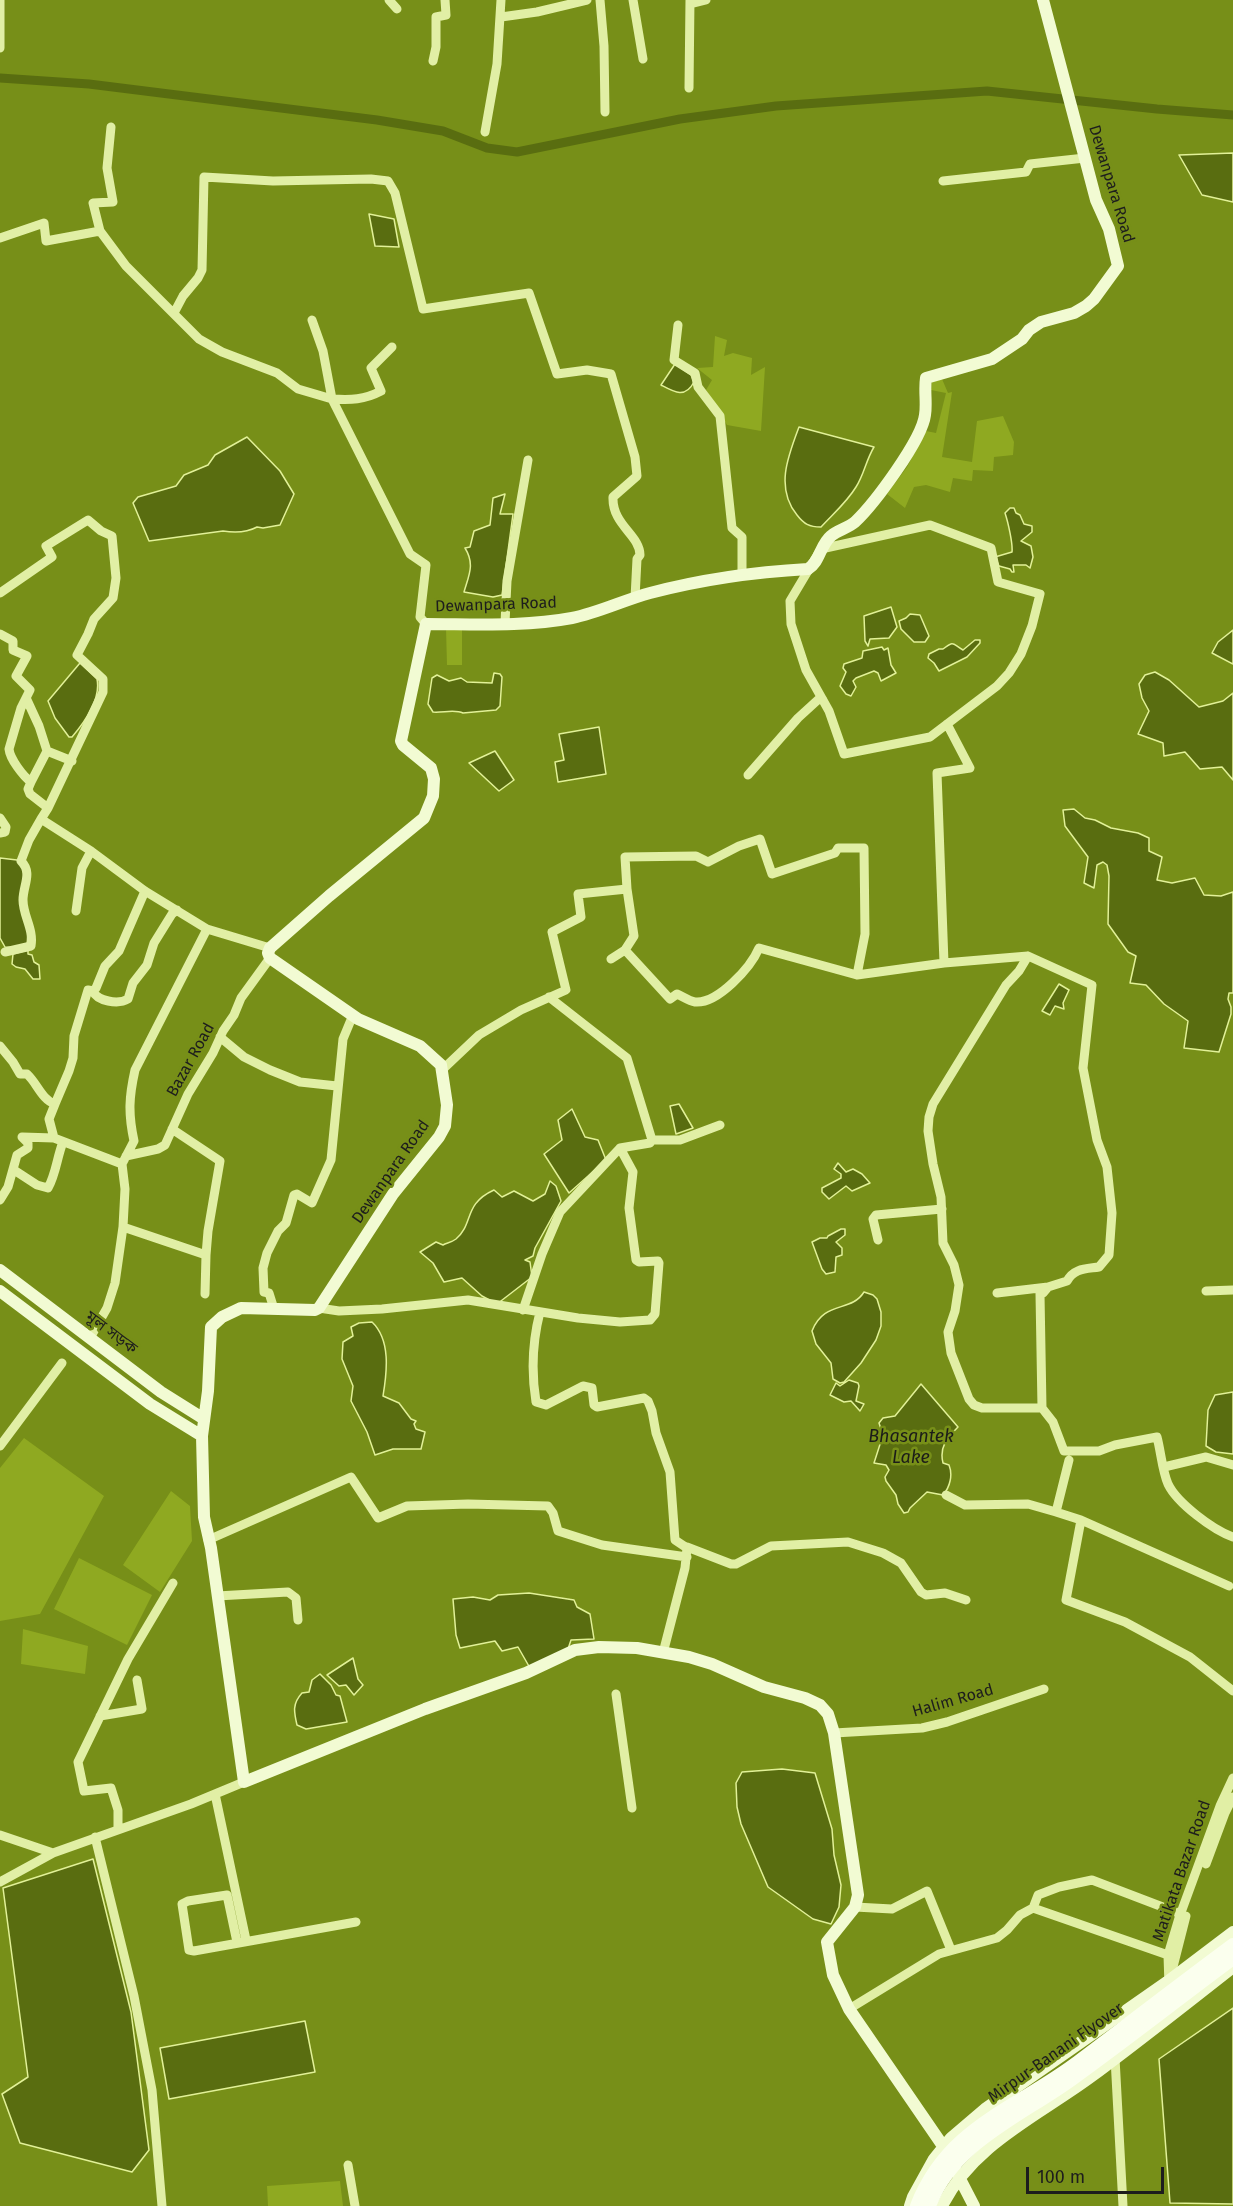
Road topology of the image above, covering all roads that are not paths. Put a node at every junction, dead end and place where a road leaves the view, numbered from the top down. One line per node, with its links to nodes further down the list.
1 (0, 0): 13 (street)
2 (389, 0): 11 (street)
3 (445, 0): 15 (street)
4 (501, 0): 12 (street)
5 (587, 0): 12 (street)
6 (600, 0): 17 (street)
7 (633, 0): 14 (street)
8 (706, 0): 10 (street)
9 (1043, 0): 20 (street, Dewanpara Road)
10 (690, 2): 16 (street)
11 (397, 9)
12 (501, 17): 19 (street)
13 (0, 48)
14 (642, 59)
15 (434, 61)
16 (688, 88)
17 (605, 112)
18 (111, 127): 22 (street)
19 (485, 132)
20 (1085, 158): 21 (street); 30 (street, Dewanpara Road)
21 (944, 181)
22 (99, 231): 23 (street); 24 (street)
23 (0, 238)
24 (174, 313): 28 (street); 34 (street)
25 (312, 320): 28 (street)
26 (678, 325): 32 (street)
27 (392, 346): 28 (street)
28 (332, 399): 36 (street)
29 (528, 460): 35 (street)
30 (821, 549): 31 (street, Dewanpara Road); 40 (street)
31 (809, 568): 32 (street, Dewanpara Road); 39 (street)
32 (742, 574): 34 (street, Dewanpara Road)
33 (0, 593): 42 (street)
34 (635, 598): 35 (street, Dewanpara Road)
35 (505, 623): 36 (street, Dewanpara Road)
36 (426, 624): 57 (street, Dewanpara Road)
37 (0, 634): 38 (street)
38 (27, 700): 41 (street); 44 (street)
39 (825, 702): 40 (street); 43 (street)
40 (947, 724): 60 (street)
41 (47, 751): 42 (street); 44 (street)
42 (72, 761): 45 (street)
43 (748, 775)
44 (32, 782): 45 (street)
45 (48, 808): 47 (street)
46 (0, 818): 48 (street)
47 (41, 819): 49 (street); 56 (street)
48 (0, 833)
49 (91, 851): 51 (street); 53 (street)
50 (627, 889): 55 (street); 61 (street); 63 (street)
51 (145, 891): 52 (street); 62 (street)
52 (177, 910): 54 (street); 62 (street)
53 (76, 911)
54 (207, 929): 57 (street); 76 (street)
55 (625, 950): 59 (street); 61 (street)
56 (5, 952)
57 (270, 953): 64 (street); 65 (street, Bazar Road)
58 (1028, 956): 60 (street); 79 (street); 84 (street)
59 (611, 959)
60 (944, 963): 61 (street)
61 (857, 975)
62 (93, 991): 69 (street)
63 (549, 997): 67 (street); 73 (street)
64 (352, 1016): 67 (street); 68 (street)
65 (220, 1037): 68 (street); 71 (street, Bazar Road)
66 (0, 1046): 69 (street)
67 (442, 1071): 90 (street, Dewanpara Road)
68 (337, 1086): 91 (street)
69 (55, 1104): 72 (street)
70 (720, 1125): 73 (street)
71 (172, 1129): 76 (street, Bazar Road); 82 (street)
72 (54, 1138): 74 (street); 77 (street)
73 (652, 1140): 75 (street)
74 (63, 1142): 76 (street); 77 (street)
75 (620, 1148): 92 (street); 93 (street)
76 (124, 1160): 80 (street)
77 (14, 1170): 78 (street)
78 (0, 1200)
79 (942, 1209): 81 (street); 96 (street)
80 (123, 1227): 82 (street); 94 (street)
81 (878, 1240)
82 (206, 1255): 89 (street)
83 (0, 1270): 94 (street, মূল সড়ক)
84 (1048, 1287): 88 (street); 96 (street)
85 (1233, 1290): 87 (street)
86 (0, 1291): 98 (street, মূল সড়ক)
87 (1206, 1291)
88 (997, 1293)
89 (205, 1294)
90 (319, 1308): 91 (street); 92 (street)
91 (274, 1309): 97 (street)
92 (523, 1310): 93 (street)
93 (540, 1312): 108 (street)
94 (90, 1338): 97 (street, মূল সড়ক)
95 (62, 1364): 99 (street)
96 (1042, 1408): 102 (street)
97 (204, 1419): 98 (street)
98 (202, 1436): 107 (street)
99 (0, 1446)
100 (1069, 1460): 104 (street)
101 (1233, 1465): 102 (street)
102 (1164, 1467): 106 (street)
103 (946, 1496): 104 (street)
104 (1056, 1512): 105 (street)
105 (1081, 1520): 110 (street); 117 (street)
106 (1233, 1537)
107 (208, 1540): 108 (street); 111 (street)
108 (687, 1552): 112 (street); 114 (street)
109 (173, 1583): 119 (street)
110 (1229, 1586)
111 (217, 1596): 113 (street); 122 (street)
112 (966, 1600)
113 (298, 1620)
114 (663, 1653): 120 (street); 122 (street)
115 (137, 1680): 119 (street)
116 (1044, 1689): 120 (street, Halim Road)
117 (1233, 1691)
118 (616, 1694): 125 (street)
119 (100, 1716): 126 (street)
120 (834, 1733): 131 (street)
121 (1233, 1779): 133 (street, Matikata Bazar Road)
122 (244, 1782): 123 (street)
123 (215, 1794): 126 (street); 136 (street)
124 (1233, 1797): 142 (street, Matikata Bazar Road)
125 (632, 1808)
126 (118, 1829): 128 (street)
127 (0, 1835): 129 (street)
128 (95, 1837): 129 (street); 149 (street)
129 (53, 1853): 130 (street)
130 (0, 1882)
131 (855, 1907): 138 (street); 143 (street)
132 (1033, 1908): 133 (street); 138 (street); 139 (street)
133 (1181, 1914): 139 (street, Matikata Bazar Road)
134 (356, 1922): 136 (street)
135 (1233, 1932): 142 (street)
136 (242, 1941): 136 (street)
137 (1233, 1945): 152 (main road, Mirpur-Banani Flyover, bridge)
138 (951, 1950): 143 (street)
139 (1168, 1955): 142 (street, Matikata Bazar Road)
140 (1233, 1958): 153 (main road, Mirpur-Banani Flyover, bridge)
141 (1233, 1968): 144 (street)
142 (1171, 1979): 144 (street, Matikata Bazar Road); 146 (street)
143 (849, 2009): 146 (street)
144 (1177, 2011): 145 (street)
145 (1115, 2058): 148 (street); 156 (street)
146 (944, 2146): 148 (street); 151 (street)
147 (348, 2165): 150 (street)
148 (958, 2177): 154 (street); 155 (street)
149 (162, 2206)
150 (355, 2206)
151 (910, 2206)
152 (917, 2206)
153 (929, 2206)
154 (942, 2206)
155 (974, 2206)
156 (1123, 2206)

